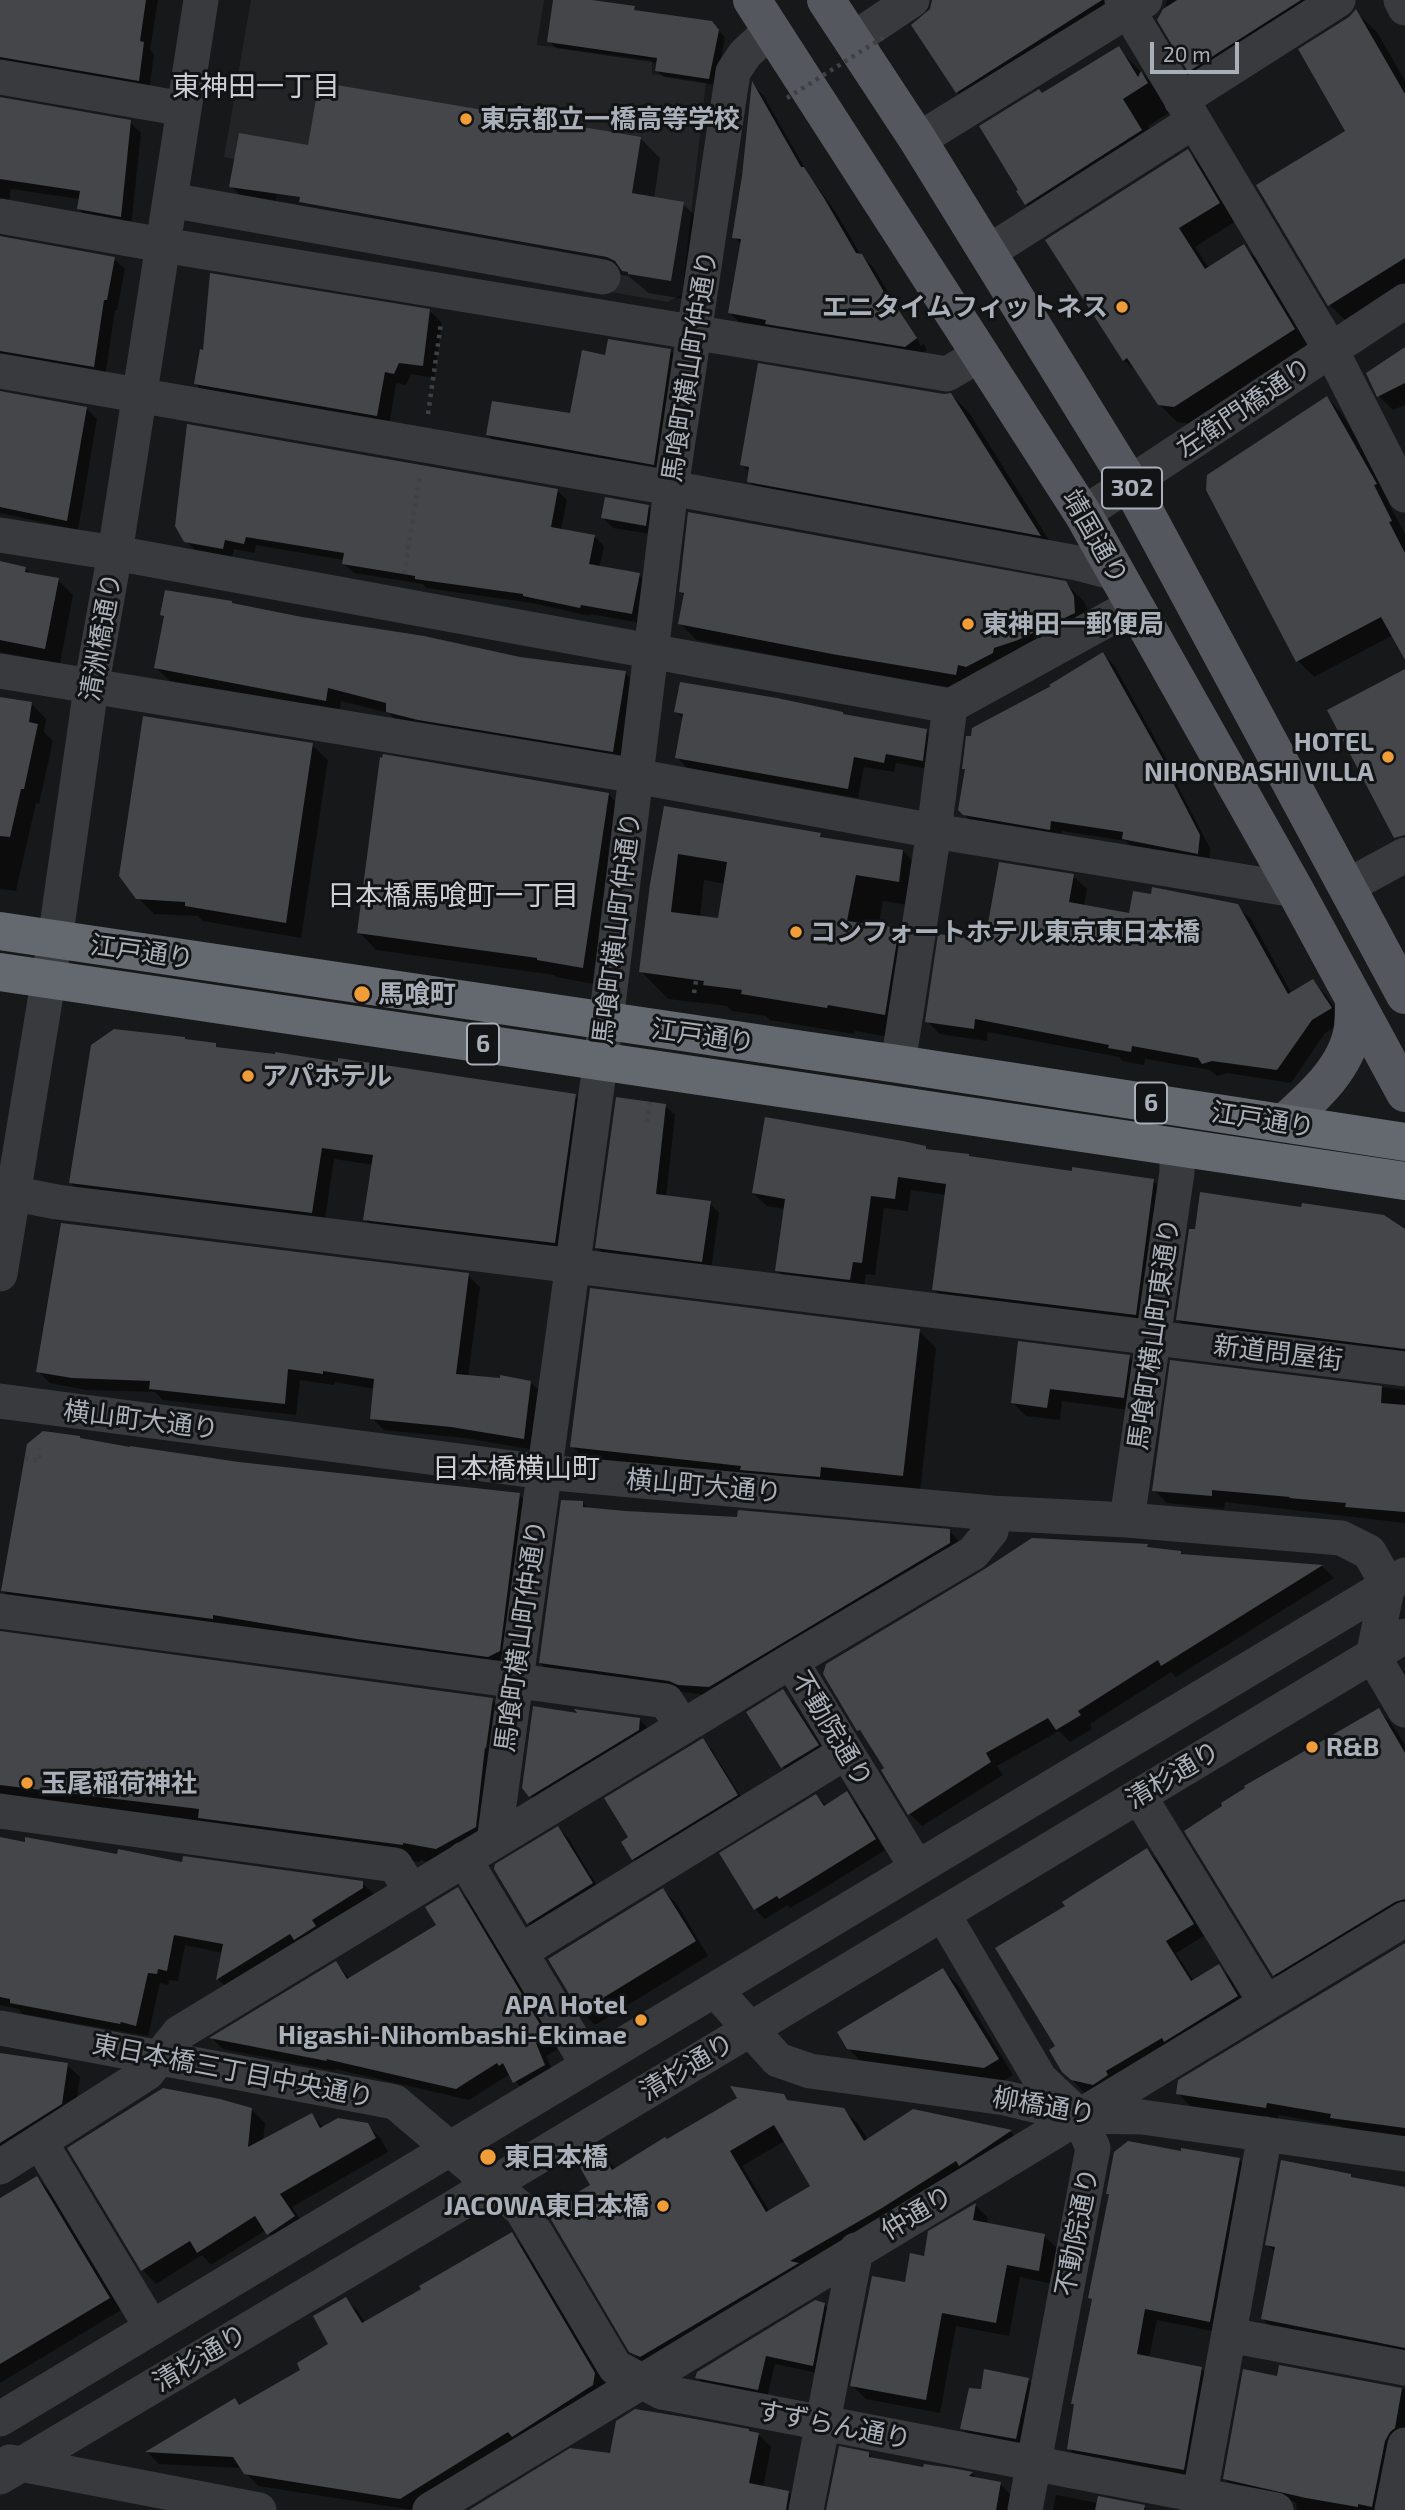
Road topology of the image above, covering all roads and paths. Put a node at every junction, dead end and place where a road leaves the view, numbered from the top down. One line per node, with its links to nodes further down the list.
1 (201, 0): 12 (street, 清洲橋通り)
2 (826, 0): 9 (main road, 靖国通り / 302)
3 (912, 0): 9 (street)
4 (1338, 0): 13 (street)
5 (1401, 0): 7 (street)
6 (1131, 3): 13 (street); 14 (street)
7 (1405, 8)
8 (762, 15): 22 (street, 馬喰町横山町仲通り); 24 (main road, 靖国通り / 302)
9 (869, 37): 11 (path, bridge); 14 (main road, 靖国通り / 302)
10 (0, 77): 12 (street)
11 (787, 98)
12 (184, 108): 15 (street, 清洲橋通り)
13 (1188, 111): 18 (street); 23 (street)
14 (918, 140): 18 (main road, 靖国通り / 302)
15 (170, 200): 17 (street, 清洲橋通り); 19 (street)
16 (0, 216): 17 (street)
17 (163, 245): 20 (street); 26 (street, 清洲橋通り)
18 (988, 253): 28 (main road, 靖国通り / 302)
19 (603, 276)
20 (445, 290): 22 (street); 27 (path)
21 (1405, 301): 23 (street, 左衛門橋通り)
22 (695, 331): 24 (street); 29 (street, 馬喰町横山町仲通り)
23 (1331, 351): 28 (street, 左衛門橋通り); 30 (street)
24 (981, 354): 31 (main road, 靖国通り / 302)
25 (0, 371): 26 (street)
26 (139, 396): 27 (street); 33 (street, 清洲橋通り)
27 (424, 445): 29 (street); 35 (path)
28 (1130, 484): 31 (street, 左衛門橋通り); 43 (main road, 靖国通り / 302)
29 (671, 488): 34 (street); 36 (street, 馬喰町横山町仲通り)
30 (1405, 495)
31 (1083, 514): 34 (main road, 靖国通り / 302)
32 (0, 535): 33 (street)
33 (115, 553): 35 (street); 38 (street, 清洲橋通り)
34 (1125, 589): 39 (street); 44 (main road, 靖国通り / 302)
35 (399, 605): 36 (street)
36 (650, 651): 39 (street); 40 (street, 馬喰町横山町仲通り)
37 (0, 671): 38 (street)
38 (91, 688): 40 (street); 46 (street, 清洲橋通り)
39 (950, 706): 41 (street)
40 (635, 776): 41 (street); 53 (street, 馬喰町横山町仲通り)
41 (934, 831): 44 (street); 55 (street)
42 (1405, 855): 43 (street)
43 (1346, 887): 51 (main road, 靖国通り / 302)
44 (1295, 890): 52 (main road, 靖国通り / 302)
45 (0, 931): 46 (highway, 江戸通り / 6)
46 (55, 940): 48 (street, 清洲橋通り); 53 (highway, 江戸通り / 6)
47 (0, 972): 48 (highway, 江戸通り / 6)
48 (48, 979): 54 (highway, 江戸通り / 6); 63 (street, 清洲橋通り)
49 (696, 981): 50 (path)
50 (694, 993)
51 (1405, 995)
52 (1354, 1000): 56 (main road, 靖国通り / 302); 59 (main road)
53 (606, 1021): 54 (street, 馬喰町横山町仲通り); 55 (highway, 江戸通り / 6)
54 (600, 1061): 61 (highway, 江戸通り / 6); 64 (street, 馬喰町横山町仲通り)
55 (898, 1064): 59 (highway, 江戸通り / 6)
56 (1405, 1093)
57 (652, 1094): 58 (path)
58 (647, 1122)
59 (1284, 1123): 60 (highway, 江戸通り / 6)
60 (1405, 1142)
61 (1177, 1149): 62 (highway, 江戸通り / 6); 66 (street, 馬喰町横山町東通り)
62 (1405, 1181)
63 (7, 1193): 64 (street, 新道問屋街); 65 (street, 清洲橋通り)
64 (572, 1266): 66 (street, 新道問屋街); 71 (street, 馬喰町横山町仲通り)
65 (0, 1275)
66 (1152, 1338): 67 (street, 新道問屋街); 73 (street, 馬喰町横山町東通り)
67 (1405, 1369)
68 (0, 1401): 71 (street, 横山町大通り)
69 (40, 1449): 70 (path)
70 (25, 1458)
71 (544, 1472): 72 (street, 横山町大通り); 79 (street, 馬喰町横山町仲通り)
72 (992, 1513): 73 (street, 横山町大通り); 78 (street)
73 (1127, 1520): 74 (street, 横山町大通り)
74 (1391, 1583): 77 (street); 87 (street, 清杉通り)
75 (0, 1611): 79 (street)
76 (1405, 1636): 77 (street, 清杉通り)
77 (1373, 1656): 80 (street); 83 (street, 清杉通り)
78 (790, 1661): 81 (street); 82 (street, 不動院通り)
79 (515, 1681): 81 (street); 85 (street, 馬喰町横山町仲通り)
80 (1405, 1710)
81 (682, 1726): 85 (street)
82 (846, 1752): 87 (street, 不動院通り); 91 (street)
83 (1139, 1796): 89 (street, 清杉通り); 93 (street)
84 (0, 1811): 88 (street)
85 (494, 1841): 86 (street)
86 (464, 1859): 88 (street); 91 (street)
87 (917, 1868): 92 (street, 清杉通り)
88 (411, 1891): 96 (street)
89 (943, 1914): 95 (street, 清杉通り); 98 (street, 不動院通り)
90 (1405, 1919): 93 (street, 仲通り)
91 (520, 1952): 97 (street)
92 (715, 1990): 95 (street, 柳橋通り); 97 (street, 清杉通り)
93 (1266, 2003): 98 (street, 仲通り)
94 (0, 2028): 96 (street, 東日本橋三丁目中央通り)
95 (751, 2029): 98 (street, 柳橋通り); 104 (street, 清杉通り)
96 (159, 2057): 100 (street); 101 (street, 東日本橋三丁目中央通り)
97 (588, 2065): 101 (street, 清杉通り)
98 (1079, 2116): 99 (street, 柳橋通り); 105 (street, 仲通り); 113 (street, 不動院通り)
99 (1265, 2134): 102 (street, 柳橋通り); 107 (street)
100 (40, 2142): 103 (street); 106 (street)
101 (450, 2148): 104 (street, 東日本橋三丁目中央通り); 106 (street, 清杉通り)
102 (1405, 2154)
103 (0, 2166)
104 (492, 2184): 109 (street, すずらん通り); 114 (street, 清杉通り)
105 (856, 2250): 109 (street, 仲通り); 111 (street)
106 (152, 2328): 110 (street, 清杉通り)
107 (1228, 2335): 108 (street); 116 (street)
108 (1405, 2368)
109 (640, 2381): 111 (street, すずらん通り); 118 (street, 仲通り)
110 (0, 2419)
111 (823, 2423): 113 (street, すずらん通り); 119 (street)
112 (1405, 2445): 122 (street)
113 (1034, 2463): 116 (street, すずらん通り); 120 (street, 不動院通り)
114 (7, 2467): 115 (street)
115 (120, 2497): 117 (street)
116 (1198, 2503): 121 (street, すずらん通り)
117 (259, 2510)
118 (430, 2510)
119 (806, 2510)
120 (1025, 2510)
121 (1276, 2510)
122 (1392, 2510)

